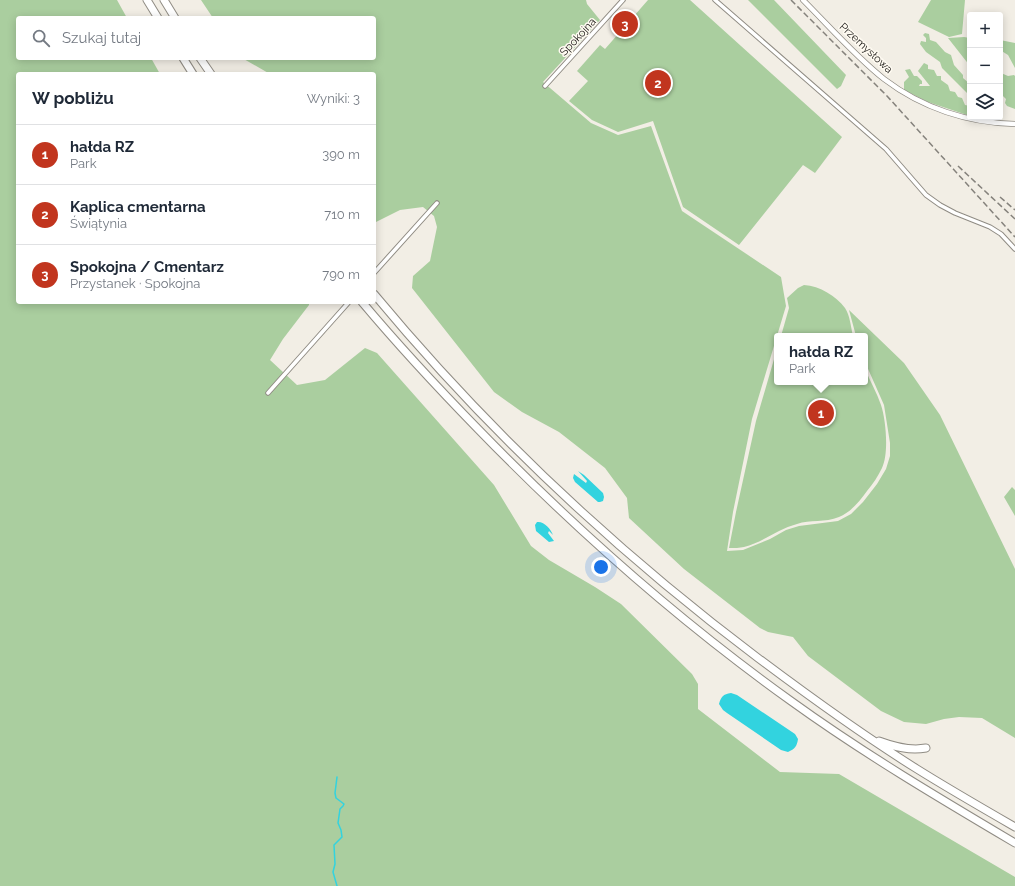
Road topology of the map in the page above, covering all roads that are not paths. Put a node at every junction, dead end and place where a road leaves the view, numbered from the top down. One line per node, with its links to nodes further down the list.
1 (147, 0): 6 (highway)
2 (164, 0): 7 (highway)
3 (623, 0): 12 (street, Spokojna)
4 (715, 0): 15 (street)
5 (803, 0): 13 (street, Przemysłowa)
6 (157, 16)
7 (174, 16)
8 (184, 60): 10 (highway)
9 (201, 60): 11 (highway)
10 (192, 72)
11 (210, 72)
12 (545, 86)
13 (1015, 124)
14 (437, 204): 16 (street)
15 (1015, 249)
16 (376, 271)
17 (376, 296): 21 (highway)
18 (347, 304): 20 (street)
19 (364, 304): 24 (highway)
20 (268, 393)
21 (861, 733): 22 (highway); 23 (highway)
22 (926, 748)
23 (1015, 827)
24 (1015, 843)

